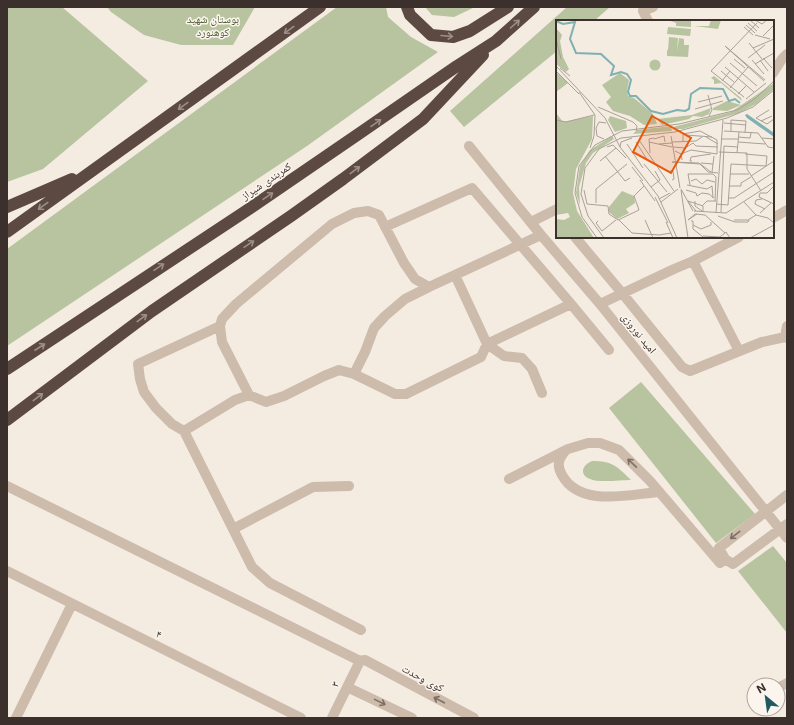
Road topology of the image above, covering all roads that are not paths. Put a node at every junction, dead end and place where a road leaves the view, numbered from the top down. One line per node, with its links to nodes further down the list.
1 (320, 7): 12 (highway, one-way to 12)
2 (407, 7): 3 (highway, one-way to 3)
3 (508, 7)
4 (534, 7): 8 (highway, کمربندی شیراز, one-way to 4)
5 (653, 7): 6 (street)
6 (644, 9): 7 (street)
7 (648, 20)
8 (496, 41): 36 (highway, کمربندی شیراز, one-way to 8); 40 (highway, one-way to 8)
9 (787, 54): 10 (street)
10 (774, 71)
11 (469, 146): 17 (street, امید نوروزی)
12 (94, 170): 13 (highway); 19 (highway, one-way to 19)
13 (7, 207)
14 (787, 210): 16 (street)
15 (556, 212): 17 (street)
16 (774, 217)
17 (531, 222): 20 (street, امید نوروزی)
18 (385, 227): 23 (street); 26 (street); 30 (street)
19 (7, 232)
20 (541, 235): 23 (street); 29 (street, امید نوروزی)
21 (576, 238): 27 (street)
22 (737, 238): 24 (street)
23 (520, 245): 25 (street); 28 (street)
24 (693, 262): 27 (street); 35 (street)
25 (455, 275): 26 (street); 33 (street)
26 (429, 287): 37 (street)
27 (622, 293): 29 (street); 35 (street)
28 (571, 304): 33 (street); 34 (street)
29 (600, 304): 48 (street, امید نوروزی)
30 (220, 326): 39 (street); 41 (street)
31 (787, 326): 32 (street)
32 (786, 337): 35 (street)
33 (487, 344): 37 (street); 38 (street)
34 (609, 350)
35 (740, 351)
36 (7, 369)
37 (354, 374): 39 (street)
38 (542, 393)
39 (249, 394): 41 (street)
40 (7, 420)
41 (184, 431): 50 (street)
42 (568, 449): 43 (street); 46 (street, one-way to 42); 46 (street)
43 (509, 479)
44 (7, 486): 56 (street, کوی وحدت)
45 (349, 486): 50 (street)
46 (659, 492): 52 (street)
47 (787, 495): 48 (street)
48 (766, 511): 49 (street, امید نوروزی); 52 (street, one-way to 52)
49 (784, 526): 51 (street, امید نوروزی); 52 (street)
50 (233, 529): 55 (street)
51 (787, 538)
52 (725, 558)
53 (7, 571): 54 (street, ۴)
54 (72, 604): 58 (street); 59 (street, ۴)
55 (361, 630)
56 (360, 661): 57 (street, ۳); 62 (street, کوی وحدت, one-way to 56)
57 (347, 687): 60 (street, ۳); 61 (street, one-way to 61)
58 (16, 718)
59 (301, 718)
60 (332, 718)
61 (412, 718)
62 (474, 718)

